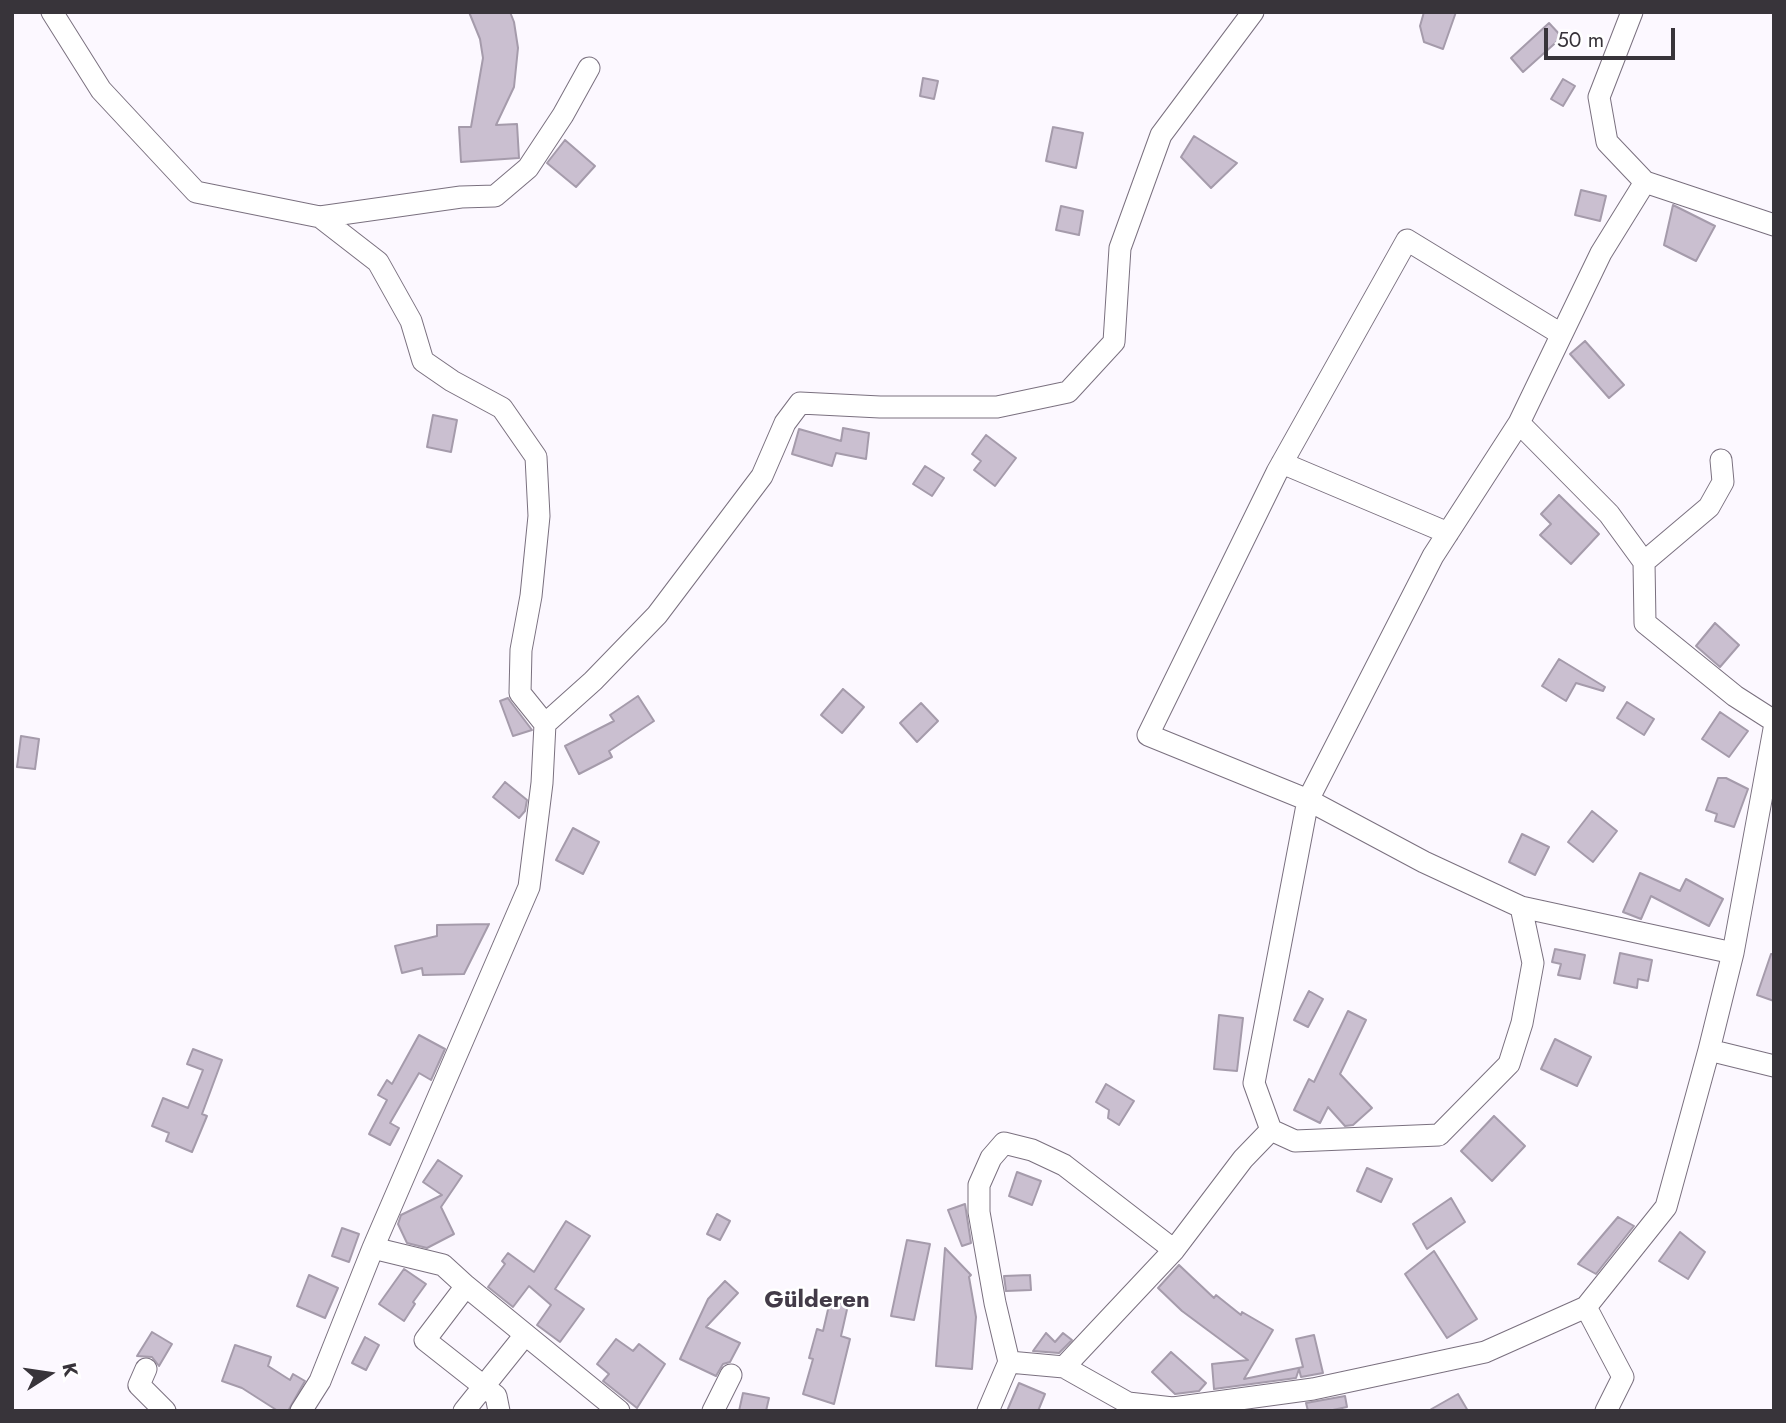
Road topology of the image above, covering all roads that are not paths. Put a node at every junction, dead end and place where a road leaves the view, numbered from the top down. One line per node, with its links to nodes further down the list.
1 (52, 12): 6 (street)
2 (1252, 12): 15 (street)
3 (1632, 12): 5 (street)
4 (589, 68): 6 (street)
5 (1645, 182): 7 (street); 8 (street)
6 (320, 217): 15 (street)
7 (1774, 225)
8 (1562, 334): 9 (street); 11 (street)
9 (1519, 423): 12 (street); 13 (street)
10 (1721, 460): 13 (street)
11 (1282, 463): 12 (street); 17 (street)
12 (1448, 534): 17 (street)
13 (1644, 562): 14 (street)
14 (1774, 721)
15 (545, 723): 23 (street)
16 (1774, 730): 19 (street)
17 (1308, 800): 18 (street); 22 (street)
18 (1521, 907): 19 (street); 22 (street)
19 (1733, 953): 20 (street)
20 (1709, 1050): 21 (street); 26 (street)
21 (1774, 1066)
22 (1271, 1130): 24 (street)
23 (373, 1248): 25 (street); 35 (street)
24 (1174, 1250): 28 (street); 29 (street)
25 (466, 1286): 27 (street); 32 (street)
26 (1586, 1307): 33 (street); 41 (street)
27 (525, 1335): 32 (street); 38 (street)
28 (1009, 1362): 29 (street); 40 (street)
29 (1064, 1367): 33 (street)
30 (146, 1369): 34 (street)
31 (731, 1375): 39 (street)
32 (484, 1386): 36 (street); 37 (street)
33 (1160, 1409)
34 (165, 1411)
35 (300, 1411)
36 (464, 1411)
37 (499, 1411)
38 (619, 1411)
39 (713, 1411)
40 (988, 1411)
41 (1606, 1411)

